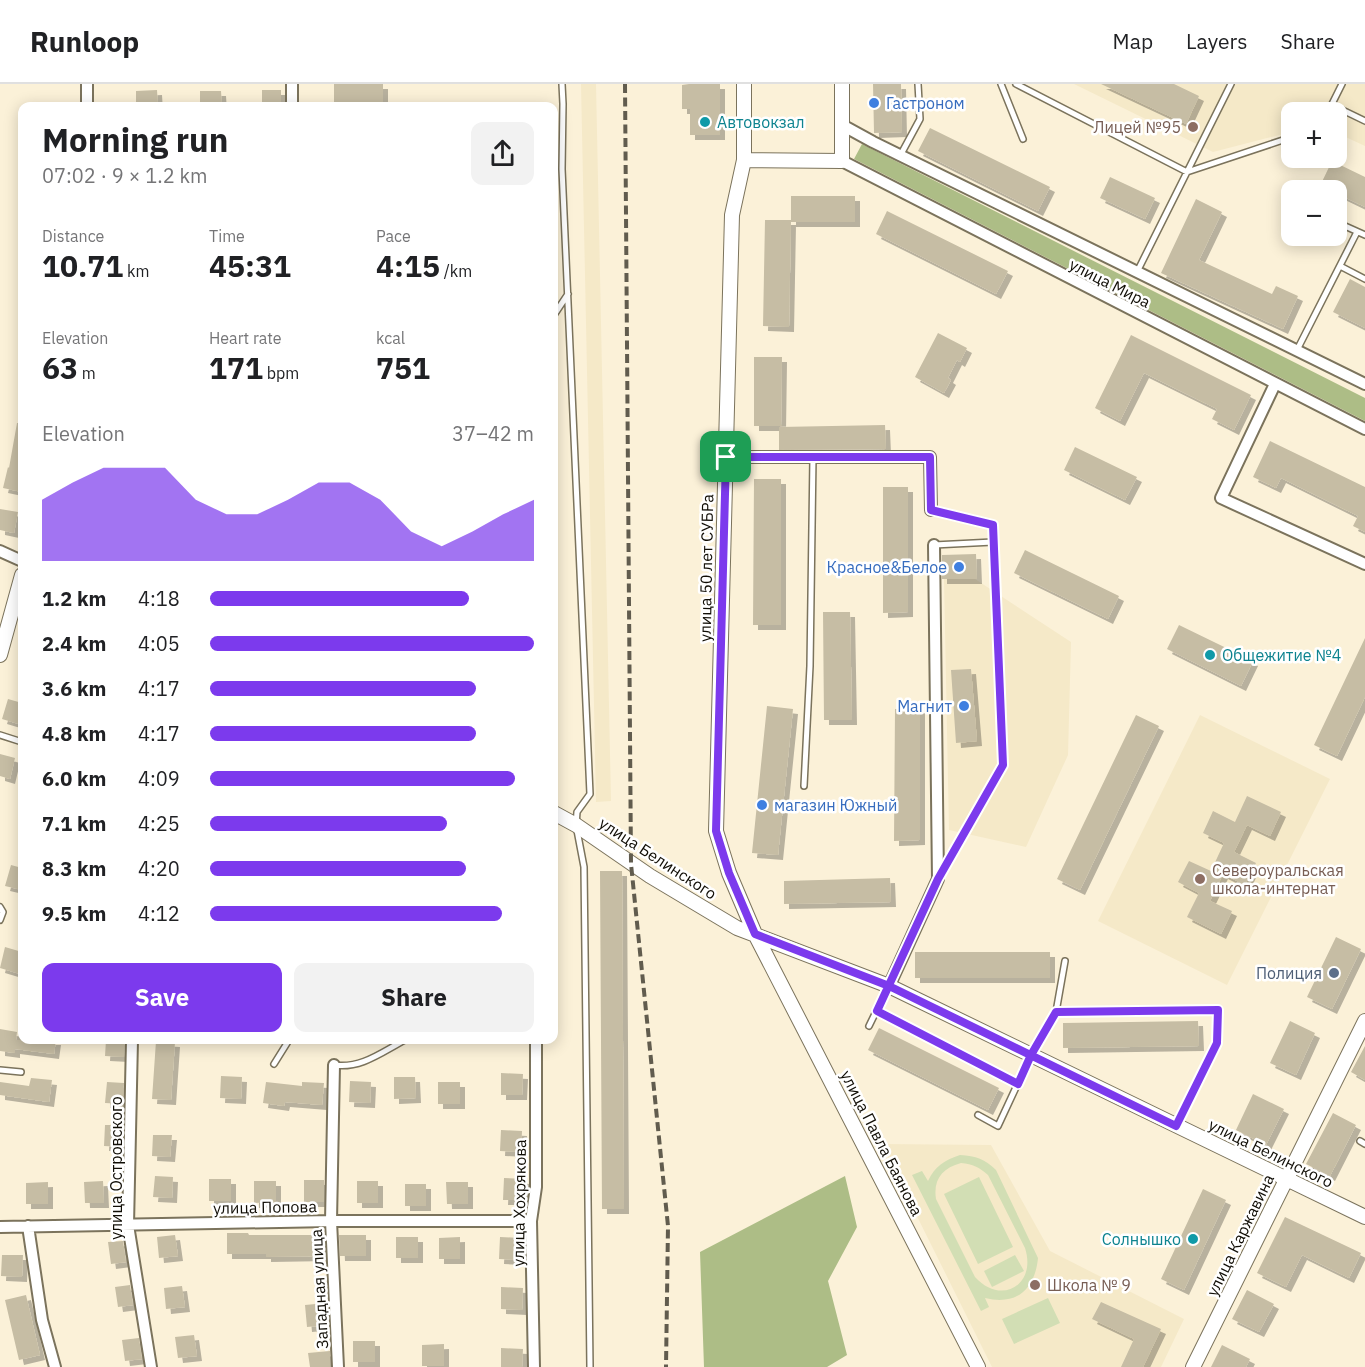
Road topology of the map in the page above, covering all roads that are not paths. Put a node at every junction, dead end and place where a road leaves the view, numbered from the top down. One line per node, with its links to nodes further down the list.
1 (87, 84): 11 (street)
2 (292, 84): 12 (street)
3 (562, 84): 29 (lane)
4 (744, 84): 20 (street, улица 50 лет СУБРа)
5 (842, 84): 16 (street)
6 (918, 84): 19 (lane)
7 (1001, 84): 17 (lane)
8 (1016, 84): 22 (lane)
9 (1231, 84): 22 (lane)
10 (1342, 84): 13 (lane)
11 (87, 102)
12 (292, 102)
13 (1333, 102)
14 (1347, 112): 15 (lane)
15 (1365, 121)
16 (842, 125): 19 (street, улица Мира); 21 (street)
17 (1023, 139)
18 (1281, 141): 22 (lane)
19 (900, 156): 27 (street, улица Мира)
20 (744, 160): 21 (street); 35 (street, улица 50 лет СУБРа)
21 (842, 161): 32 (street, улица Мира)
22 (1186, 172): 27 (lane)
23 (1347, 227): 24 (lane)
24 (1357, 232): 25 (lane); 26 (lane)
25 (1365, 236)
26 (1340, 266): 28 (lane); 31 (lane)
27 (1137, 272): 31 (street, улица Мира)
28 (1365, 279)
29 (568, 294): 30 (lane); 49 (lane)
30 (558, 309)
31 (1297, 350): 33 (street, улица Мира)
32 (1275, 384): 34 (street, улица Мира); 42 (street)
33 (1365, 384)
34 (1365, 429)
35 (726, 457): 36 (street); 53 (street, улица 50 лет СУБРа)
36 (813, 457): 37 (street); 47 (lane)
37 (931, 510): 38 (lane)
38 (993, 542): 39 (lane); 50 (lane)
39 (934, 545): 50 (street)
40 (0, 551): 41 (street)
41 (18, 559)
42 (1365, 564)
43 (18, 590): 44 (street)
44 (0, 655)
45 (0, 735): 46 (lane)
46 (18, 741)
47 (804, 786)
48 (558, 815): 49 (street, улица Белинского)
49 (576, 825): 53 (street, улица Белинского); 83 (lane)
50 (938, 879): 55 (street)
51 (0, 907): 52 (lane)
52 (0, 920)
53 (755, 934): 55 (street, улица Белинского); 84 (street, улица Павла Баянова)
54 (1065, 961): 57 (lane)
55 (889, 986): 56 (lane); 64 (street, улица Белинского)
56 (877, 1011): 59 (lane); 69 (lane)
57 (1056, 1012): 64 (lane); 71 (lane)
58 (1365, 1021): 72 (street, улица Каржавина)
59 (868, 1026)
60 (132, 1044): 76 (street, улица Островского)
61 (287, 1044): 65 (lane)
62 (398, 1044): 66 (lane)
63 (536, 1044): 75 (street, улица Хохрякова)
64 (1031, 1055): 69 (lane); 71 (street, улица Белинского)
65 (274, 1064)
66 (334, 1065): 74 (street, Западная улица)
67 (0, 1070): 68 (lane)
68 (21, 1072)
69 (1018, 1084): 70 (lane)
70 (978, 1115)
71 (1176, 1126): 72 (street, улица Белинского)
72 (1286, 1179): 73 (street, улица Белинского); 85 (street, улица Каржавина)
73 (1365, 1217)
74 (331, 1221): 75 (street, улица Попова); 76 (street, улица Попова); 81 (street, Западная улица)
75 (531, 1221): 82 (street, улица Хохрякова)
76 (128, 1225): 77 (street, улица Попова); 80 (street, улица Островского)
77 (28, 1226): 78 (street, улица Попова); 79 (street)
78 (0, 1227)
79 (55, 1367)
80 (151, 1367)
81 (338, 1367)
82 (534, 1367)
83 (590, 1367)
84 (978, 1367)
85 (1193, 1367)

